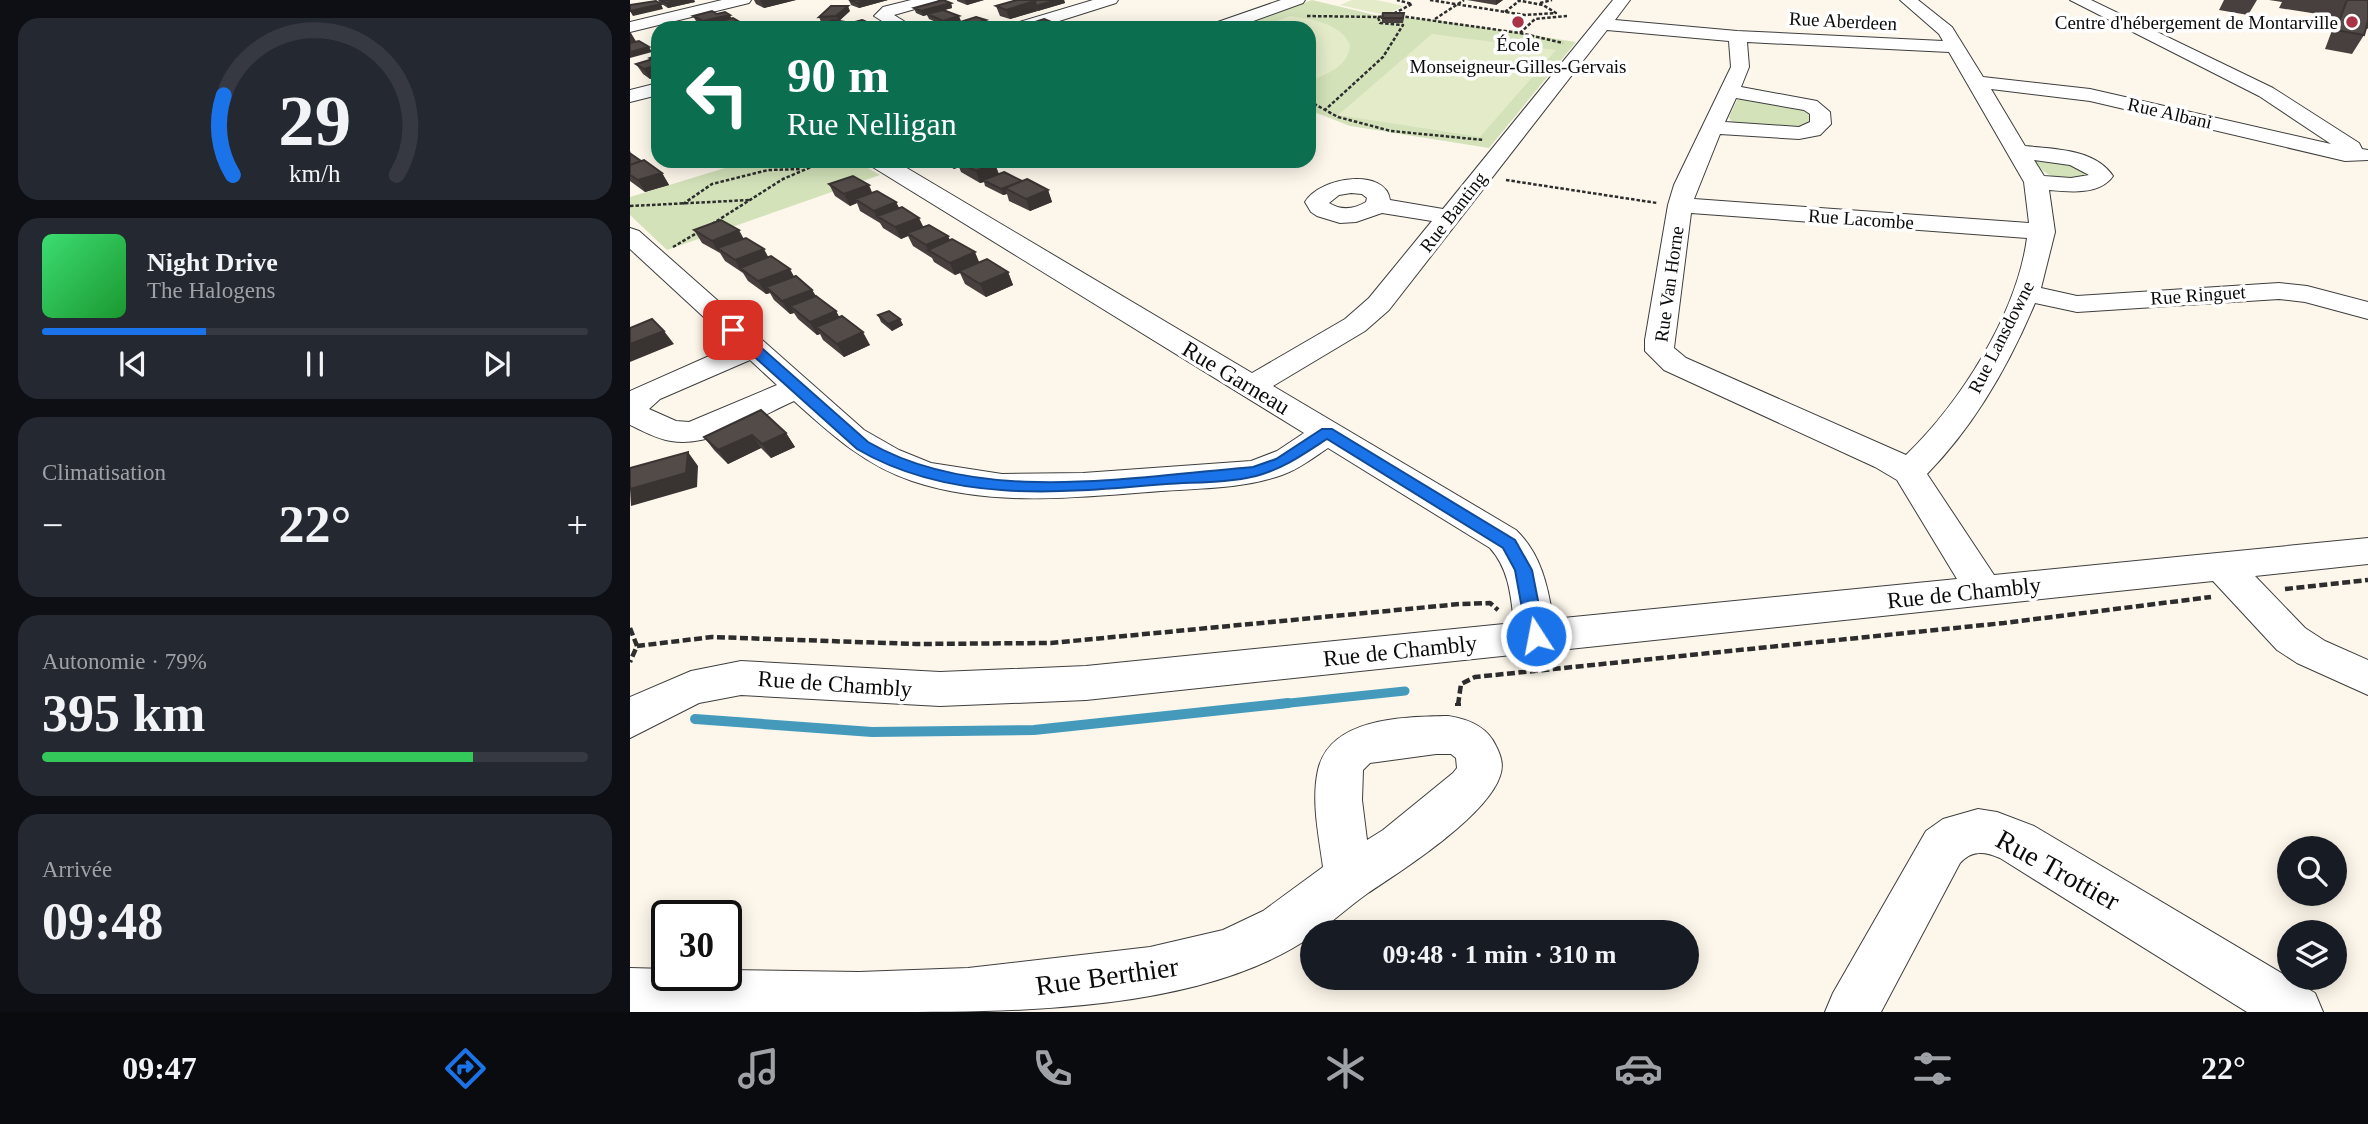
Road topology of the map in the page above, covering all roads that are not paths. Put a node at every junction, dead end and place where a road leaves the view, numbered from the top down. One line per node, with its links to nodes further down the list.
1 (743, 0): 8 (street)
2 (930, 0): 9 (street)
3 (1110, 0): 10 (street)
4 (1908, 0): 16 (street, Rue Lansdowne)
5 (2078, 0): 21 (street)
6 (1616, 1): 12 (street, Rue Banting)
7 (1300, 8): 11 (street)
8 (669, 21)
9 (889, 21)
10 (1042, 21)
11 (1247, 21)
12 (1603, 24): 15 (street, Rue Aberdeen); 30 (street, Rue Banting)
13 (651, 25): 14 (street)
14 (630, 27)
15 (1738, 36): 16 (street, Rue Aberdeen); 19 (street, Rue Van Horne)
16 (1956, 47): 17 (street, Rue Lansdowne)
17 (1977, 82): 24 (street, Rue Lansdowne); 25 (street, Rue Albani)
18 (651, 91): 20 (street)
19 (1729, 91): 23 (street, Rue Van Horne); 23 (street)
20 (630, 96)
21 (2307, 117): 22 (street); 25 (street)
22 (2357, 125)
23 (1713, 127): 28 (street, Rue Van Horne)
24 (2019, 152): 27 (street, Rue Lansdowne); 27 (street)
25 (2364, 157)
26 (891, 168): 37 (street, Rue Garneau)
27 (2036, 182): 31 (street, Rue Lansdowne)
28 (1672, 204): 31 (street, Rue Lacombe); 40 (street, Rue Van Horne)
29 (1378, 205): 30 (street)
30 (1449, 218): 37 (street, Rue Banting)
31 (2043, 232): 34 (street, Rue Lansdowne)
32 (630, 236): 33 (street)
33 (642, 263): 36 (street)
34 (2027, 293): 35 (street, Rue Ringuet); 40 (street, Rue Lansdowne)
35 (2368, 311)
36 (753, 348): 38 (street); 38 (street)
37 (1251, 386): 39 (street, Rue Garneau)
38 (797, 387): 39 (street)
39 (1327, 433): 44 (street, Rue Garneau)
40 (1909, 472): 43 (street)
41 (2368, 551): 42 (street, Rue de Chambly)
42 (2216, 582): 43 (street, Rue de Chambly); 45 (street)
43 (1984, 591): 44 (street, Rue de Chambly)
44 (1536, 636): 46 (street, Rue de Chambly)
45 (2368, 678)
46 (630, 720)
47 (1349, 878): 49 (street, Rue Berthier)
48 (646, 1001): 49 (street, Rue Berthier)
49 (965, 1003)
50 (1852, 1012): 51 (street, Rue Trottier)
51 (2296, 1012)

